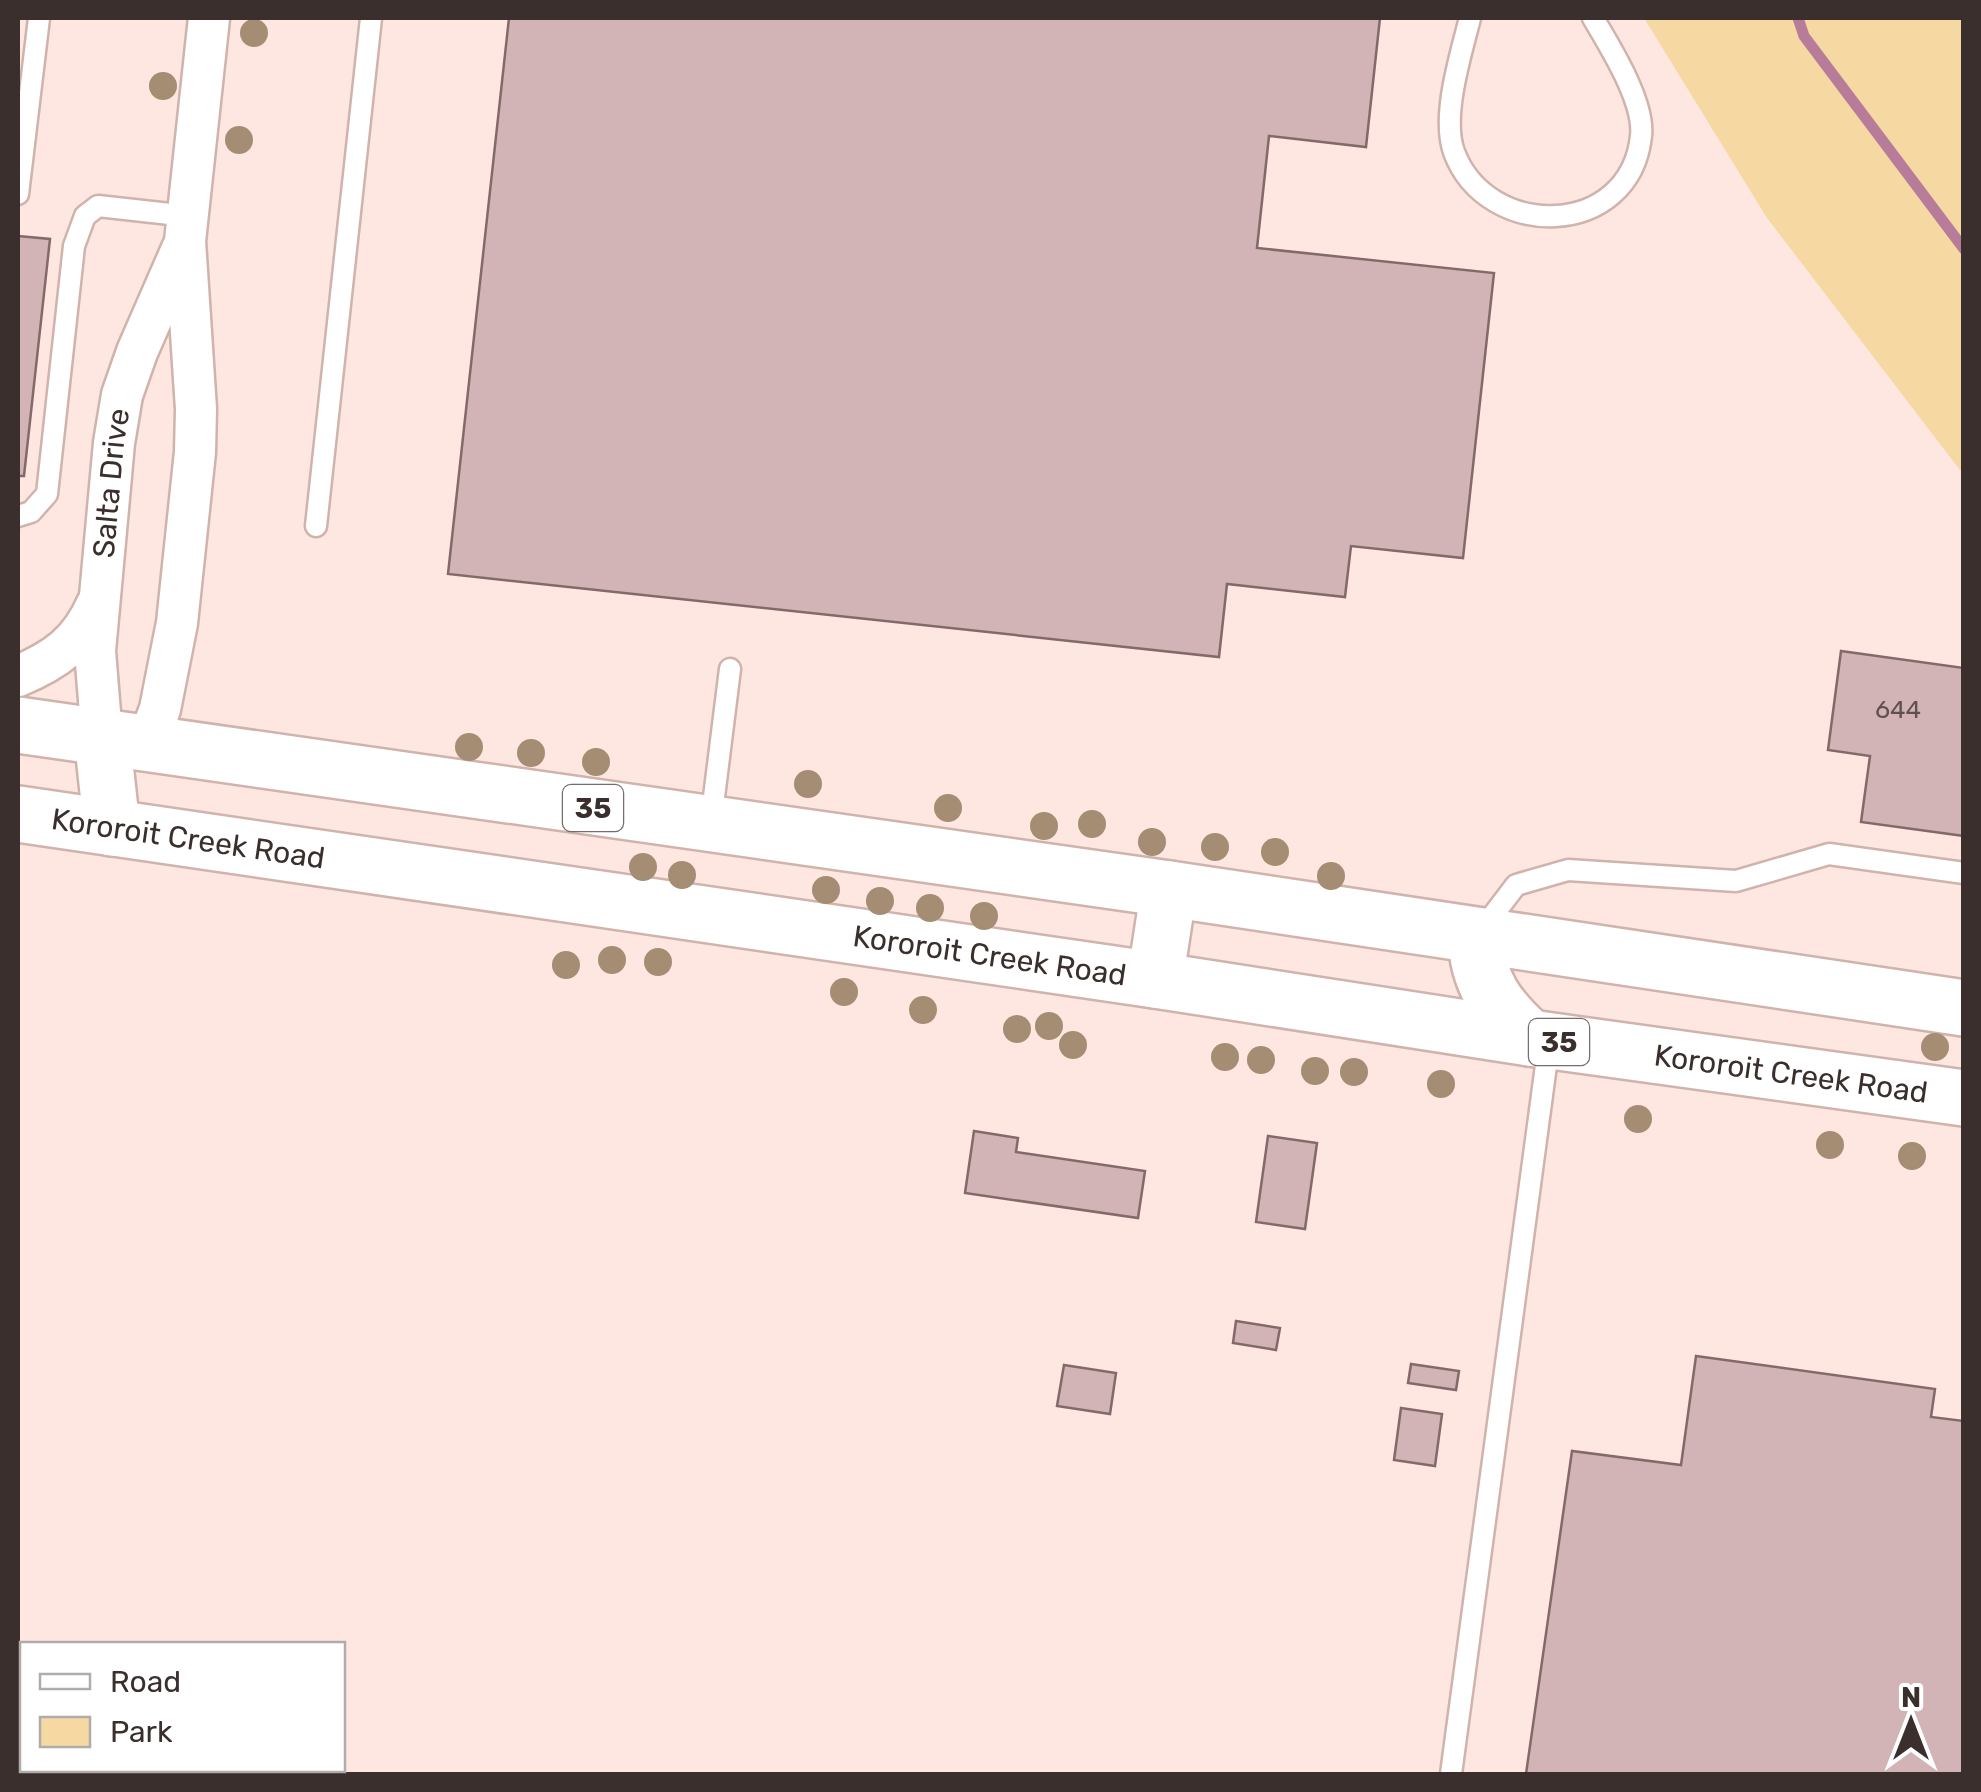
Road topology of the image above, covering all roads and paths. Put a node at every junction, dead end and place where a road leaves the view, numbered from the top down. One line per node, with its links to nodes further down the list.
1 (39, 18): 6 (lane)
2 (209, 18): 7 (street, Salta Drive)
3 (370, 18): 9 (lane)
4 (1470, 18): 5 (lane)
5 (1593, 18)
6 (18, 194)
7 (186, 229): 8 (lane); 10 (street, Salta Drive); 14 (street, Salta Drive)
8 (18, 516)
9 (316, 526)
10 (99, 600): 12 (street); 14 (street, Salta Drive)
11 (730, 669): 16 (lane)
12 (18, 676)
13 (18, 725): 14 (main road, 35)
14 (125, 741): 16 (main road, 35); 17 (main road)
15 (18, 814): 17 (main road, Kororoit Creek Road / 35)
16 (711, 824): 19 (main road, 35)
17 (112, 828): 21 (main road, Kororoit Creek Road / 35)
18 (1964, 874): 20 (lane)
19 (1169, 889): 20 (main road, 35); 21 (main road)
20 (1476, 936): 22 (main road, 35); 23 (main road)
21 (1155, 980): 23 (main road, Kororoit Creek Road / 35)
22 (1964, 1008)
23 (1540, 1039): 24 (main road, Kororoit Creek Road / 35); 25 (lane)
24 (1964, 1098)
25 (1451, 1774)

